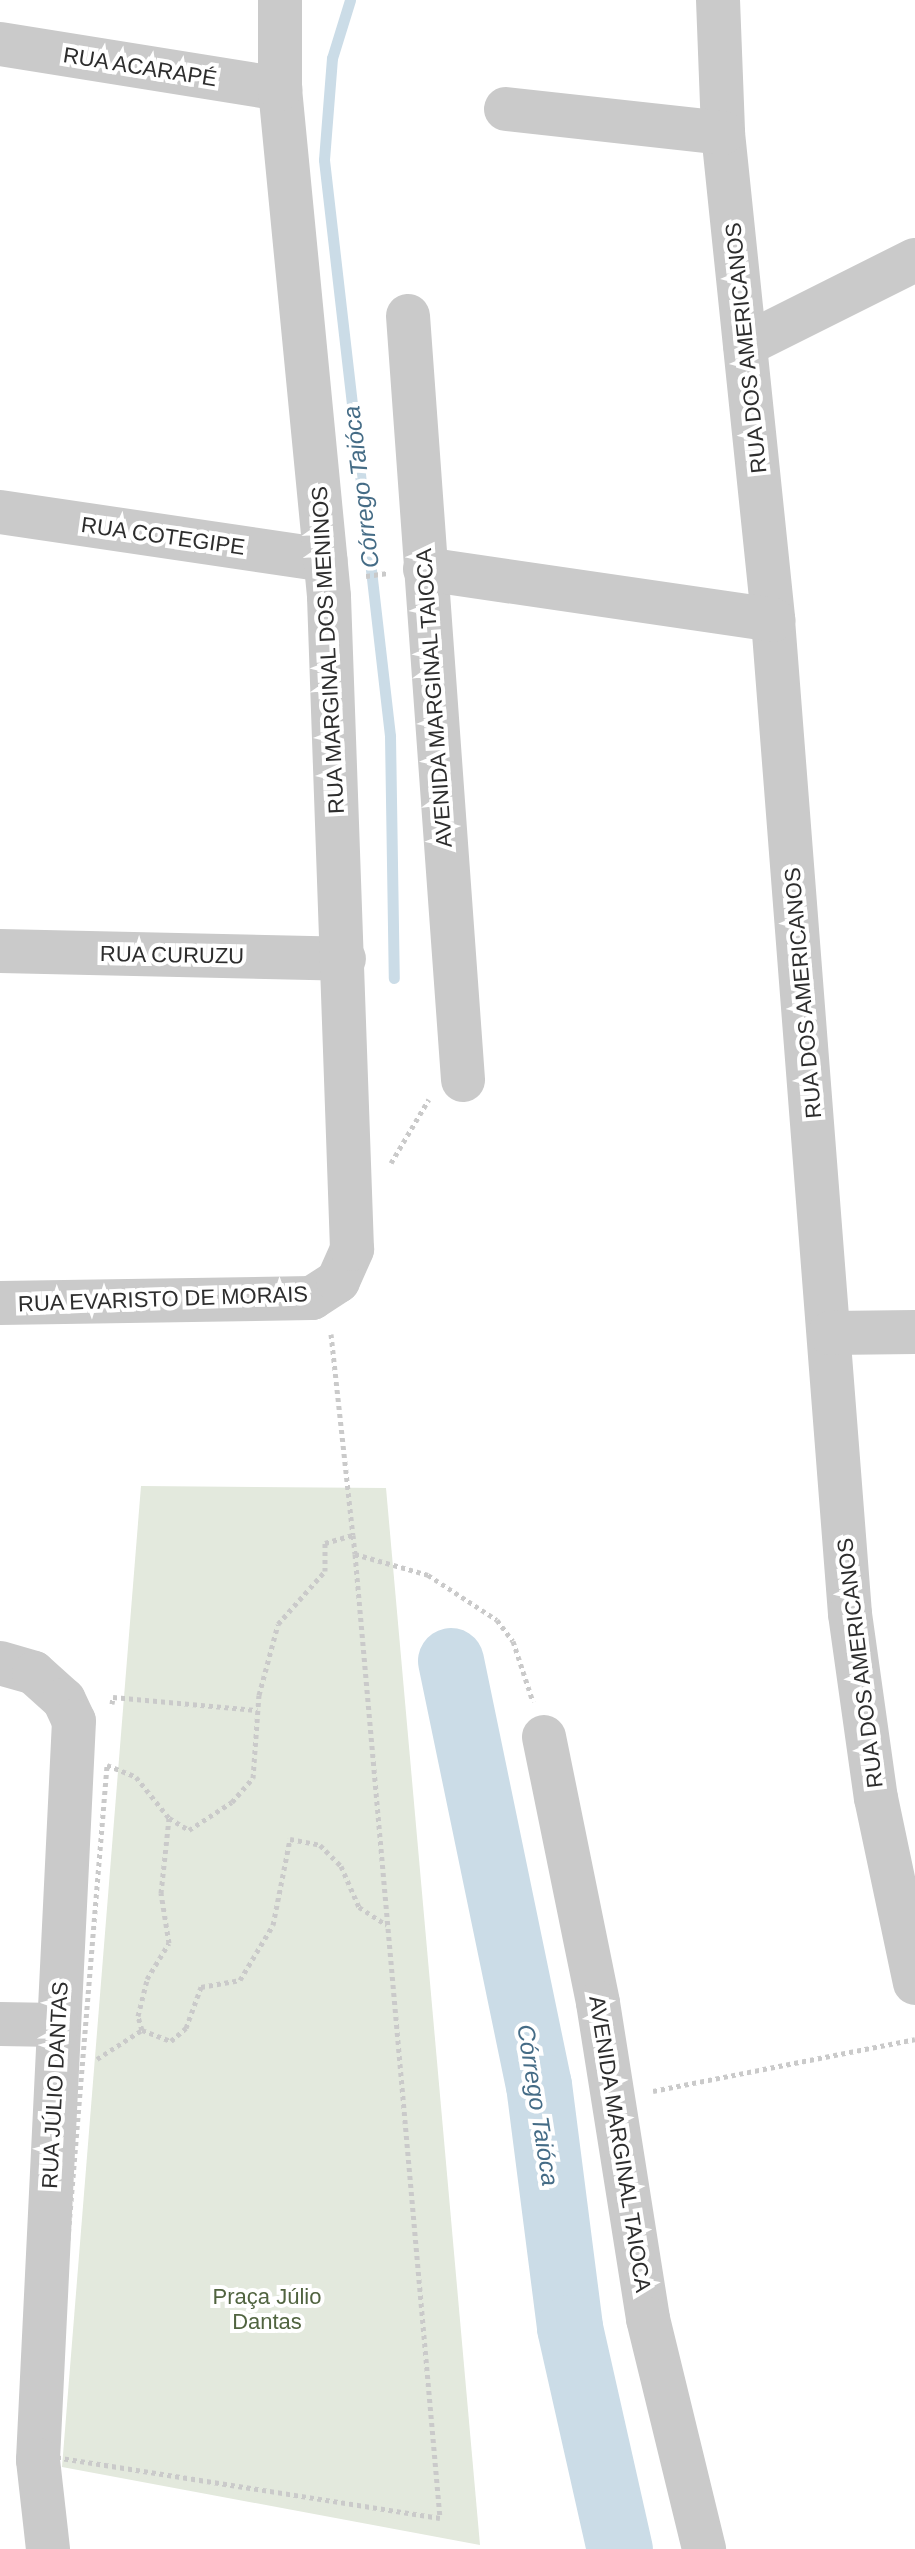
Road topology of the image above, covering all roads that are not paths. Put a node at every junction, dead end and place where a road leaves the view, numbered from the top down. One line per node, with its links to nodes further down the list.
1 (280, 0): 4 (street, RUA MARGINAL DOS MENINOS)
2 (718, 0): 6 (street, RUA DOS AMERICANOS)
3 (0, 44): 4 (street, RUA ACARAPÉ)
4 (280, 89): 11 (street, RUA MARGINAL DOS MENINOS)
5 (506, 109): 6 (street)
6 (723, 133): 9 (street, RUA DOS AMERICANOS)
7 (915, 260): 9 (street)
8 (408, 316): 12 (street, AVENIDA MARGINAL TAIOCA)
9 (745, 345): 13 (street, RUA DOS AMERICANOS)
10 (0, 512): 11 (street, RUA COTEGIPE)
11 (344, 568): 15 (street, RUA MARGINAL DOS MENINOS)
12 (409, 571): 13 (street); 16 (street, AVENIDA MARGINAL TAIOCA)
13 (773, 620): 20 (street, RUA DOS AMERICANOS)
14 (0, 951): 15 (street, RUA CURUZU)
15 (344, 959): 17 (street, RUA MARGINAL DOS MENINOS)
16 (462, 1064)
17 (326, 1292): 18 (street, RUA EVARISTO DE MORAIS)
18 (0, 1303)
19 (915, 1332): 20 (street)
20 (830, 1333): 23 (street, RUA DOS AMERICANOS)
21 (0, 1663): 25 (street, RUA JÚLIO DANTAS)
22 (544, 1737): 27 (street, AVENIDA MARGINAL TAIOCA)
23 (915, 1983)
24 (0, 2024): 25 (street)
25 (57, 2025): 26 (street, RUA JÚLIO DANTAS)
26 (48, 2549)
27 (704, 2549)

